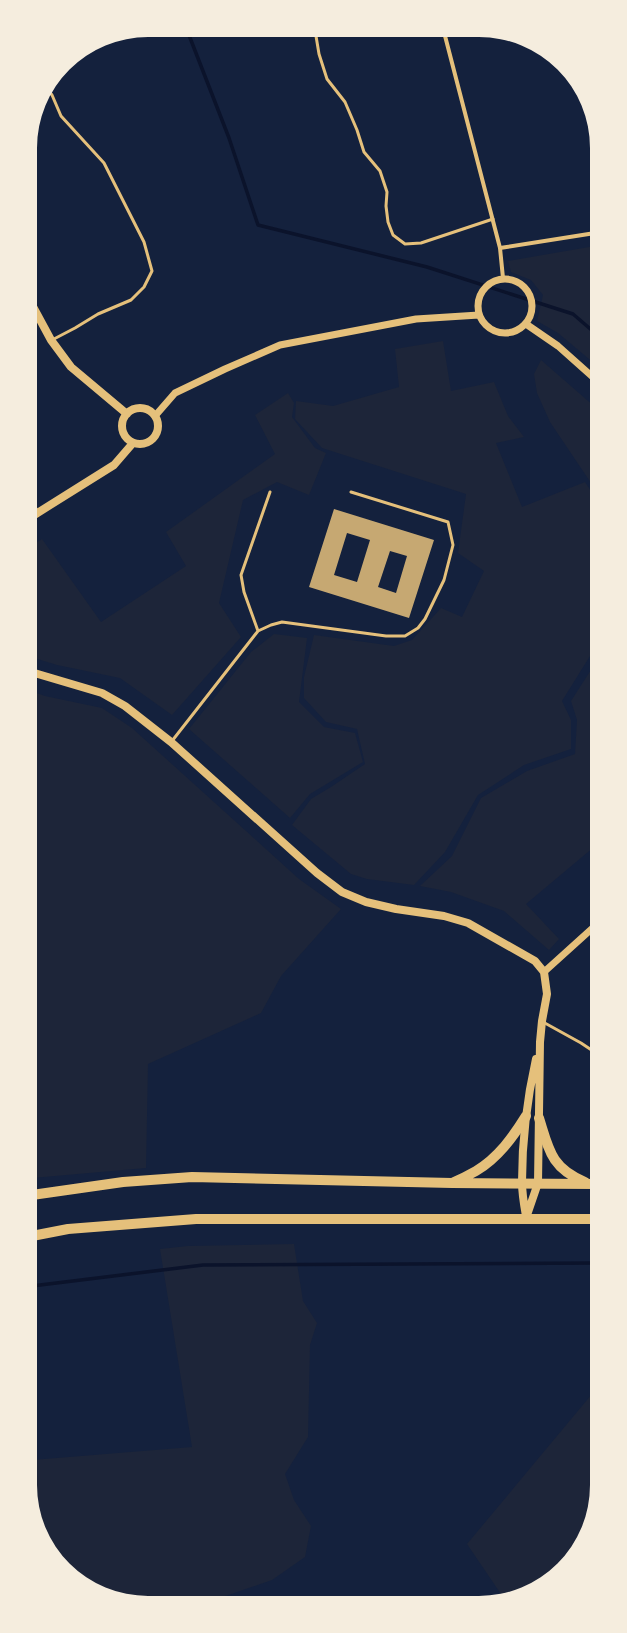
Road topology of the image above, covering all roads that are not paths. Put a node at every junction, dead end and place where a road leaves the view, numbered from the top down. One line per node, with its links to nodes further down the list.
1 (316, 37): 4 (lane)
2 (445, 37): 4 (street)
3 (51, 94): 11 (lane)
4 (493, 219): 6 (street)
5 (590, 234): 6 (street)
6 (500, 248): 7 (street)
7 (503, 278): 9 (street); 10 (street)
8 (37, 315): 11 (main road)
9 (479, 315): 10 (street); 14 (street)
10 (526, 324): 12 (street)
11 (51, 340): 13 (main road)
12 (590, 375)
13 (127, 414): 14 (main road); 15 (main road)
14 (155, 416): 15 (main road)
15 (133, 442): 18 (main road)
16 (270, 492): 19 (lane)
17 (351, 492): 19 (lane)
18 (38, 512)
19 (258, 631): 21 (lane)
20 (37, 674): 21 (main road)
21 (171, 742): 23 (main road)
22 (590, 930): 23 (street)
23 (544, 972): 24 (main road)
24 (542, 1021): 25 (main road); 26 (lane)
25 (540, 1042): 27 (main road); 28 (main road)
26 (590, 1049)
27 (526, 1116): 29 (highway); 30 (main road)
28 (539, 1118): 31 (main road); 32 (highway)
29 (452, 1183): 30 (highway); 34 (highway)
30 (521, 1183): 31 (highway); 35 (main road)
31 (538, 1183): 33 (highway); 35 (main road)
32 (590, 1183)
33 (590, 1184)
34 (37, 1194)
35 (526, 1218): 36 (highway); 37 (highway)
36 (590, 1219)
37 (37, 1235)

